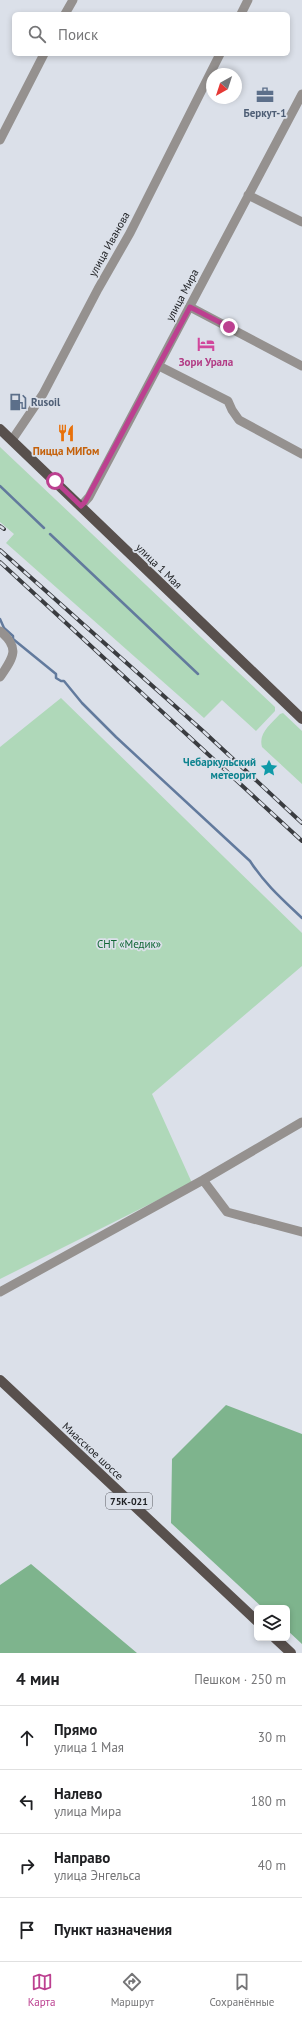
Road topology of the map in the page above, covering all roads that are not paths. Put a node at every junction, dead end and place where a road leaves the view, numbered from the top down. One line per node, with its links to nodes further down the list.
1 (73, 0): 3 (street)
2 (248, 0): 4 (street)
3 (66, 12)
4 (242, 12)
5 (43, 56): 8 (street)
6 (219, 56): 15 (street, улица Иванова)
7 (302, 94): 9 (street, улица Мира)
8 (0, 140)
9 (248, 196): 10 (street); 11 (street, улица Мира)
10 (302, 222)
11 (190, 307): 12 (street, улица Мира); 13 (street)
12 (158, 366): 16 (street); 17 (street, улица Мира)
13 (302, 366)
14 (0, 429): 15 (main road, улица 1 Мая)
15 (12, 440): 17 (main road, улица 1 Мая)
16 (302, 454)
17 (81, 506): 20 (main road, улица 1 Мая)
18 (0, 630): 19 (street)
19 (0, 677)
20 (302, 719)
21 (302, 1122): 22 (street)
22 (203, 1180): 23 (street); 24 (street)
23 (302, 1232)
24 (0, 1292)
25 (0, 1380): 26 (main road, Миасское шоссе / 75К-021)
26 (254, 1618)
27 (278, 1641): 28 (main road)
28 (291, 1653)

